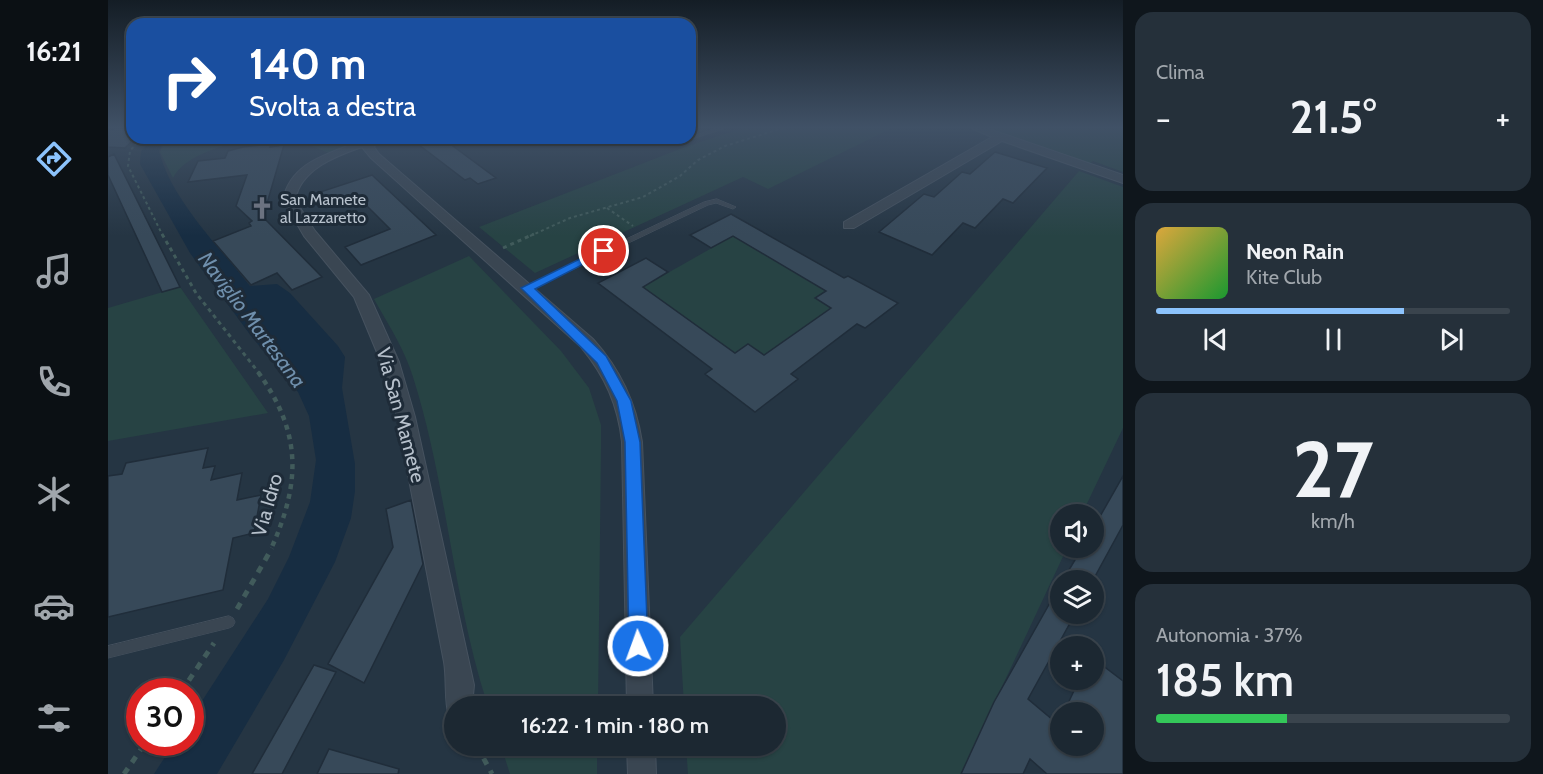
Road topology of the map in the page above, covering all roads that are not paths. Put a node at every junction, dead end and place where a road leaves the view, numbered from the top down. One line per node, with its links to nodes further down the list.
1 (318, 164): 11 (street, Via San Mamete)
2 (384, 164): 8 (street, Via San Mamete)
3 (950, 164): 7 (street)
4 (1081, 164): 5 (street)
5 (1123, 179)
6 (733, 207): 8 (lane)
7 (849, 225)
8 (527, 288): 12 (street, Via San Mamete)
9 (229, 622): 10 (lane)
10 (108, 652)
11 (460, 696)
12 (640, 696)
13 (641, 756): 14 (street)
14 (642, 774)

